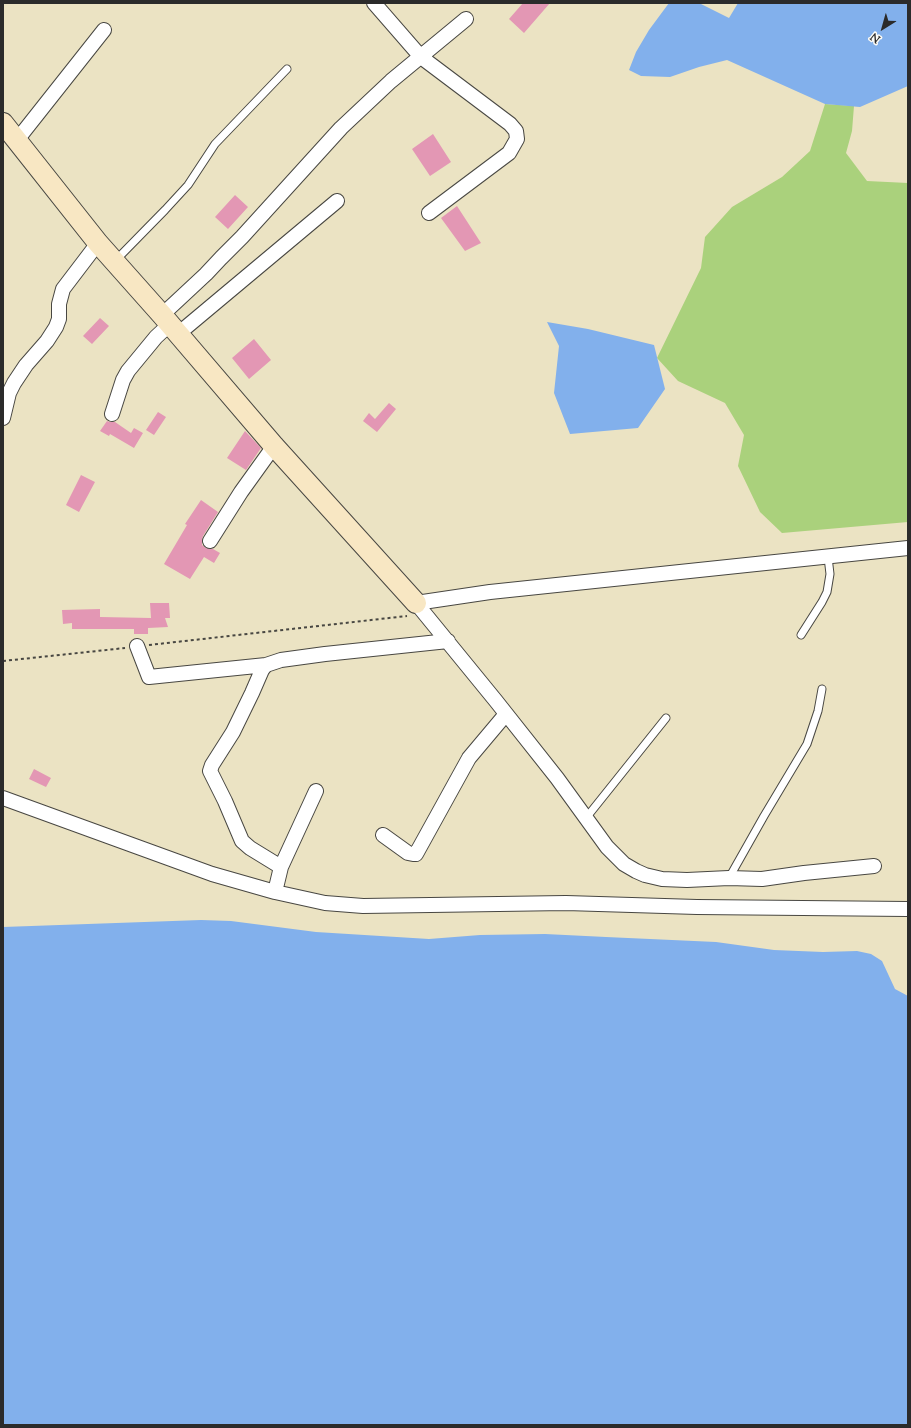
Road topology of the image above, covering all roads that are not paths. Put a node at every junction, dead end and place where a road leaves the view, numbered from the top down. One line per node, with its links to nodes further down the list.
1 (374, 3): 4 (street)
2 (466, 19): 4 (street)
3 (104, 30): 7 (street)
4 (421, 57): 9 (street); 12 (street)
5 (287, 69): 11 (lane)
6 (3, 123): 7 (street)
7 (17, 140): 10 (street)
8 (337, 201): 12 (street)
9 (429, 213)
10 (98, 243): 11 (street); 13 (street)
11 (115, 261): 12 (street)
12 (170, 324): 14 (street); 16 (street)
13 (6, 391): 15 (street)
14 (112, 414)
15 (3, 418)
16 (274, 446): 17 (street); 20 (street)
17 (210, 542)
18 (908, 548): 19 (street)
19 (828, 556): 20 (street); 21 (lane)
20 (421, 609): 22 (street)
21 (801, 635)
22 (448, 641): 24 (street); 26 (street)
23 (137, 646): 24 (street)
24 (266, 665): 33 (street)
25 (822, 689): 34 (lane)
26 (506, 714): 30 (street); 31 (street)
27 (666, 718): 30 (lane)
28 (316, 791): 33 (street)
29 (3, 798): 35 (street)
30 (586, 818): 34 (street)
31 (383, 835)
32 (874, 866): 34 (street)
33 (281, 867): 35 (street)
34 (729, 878)
35 (275, 892): 36 (street)
36 (908, 909)

